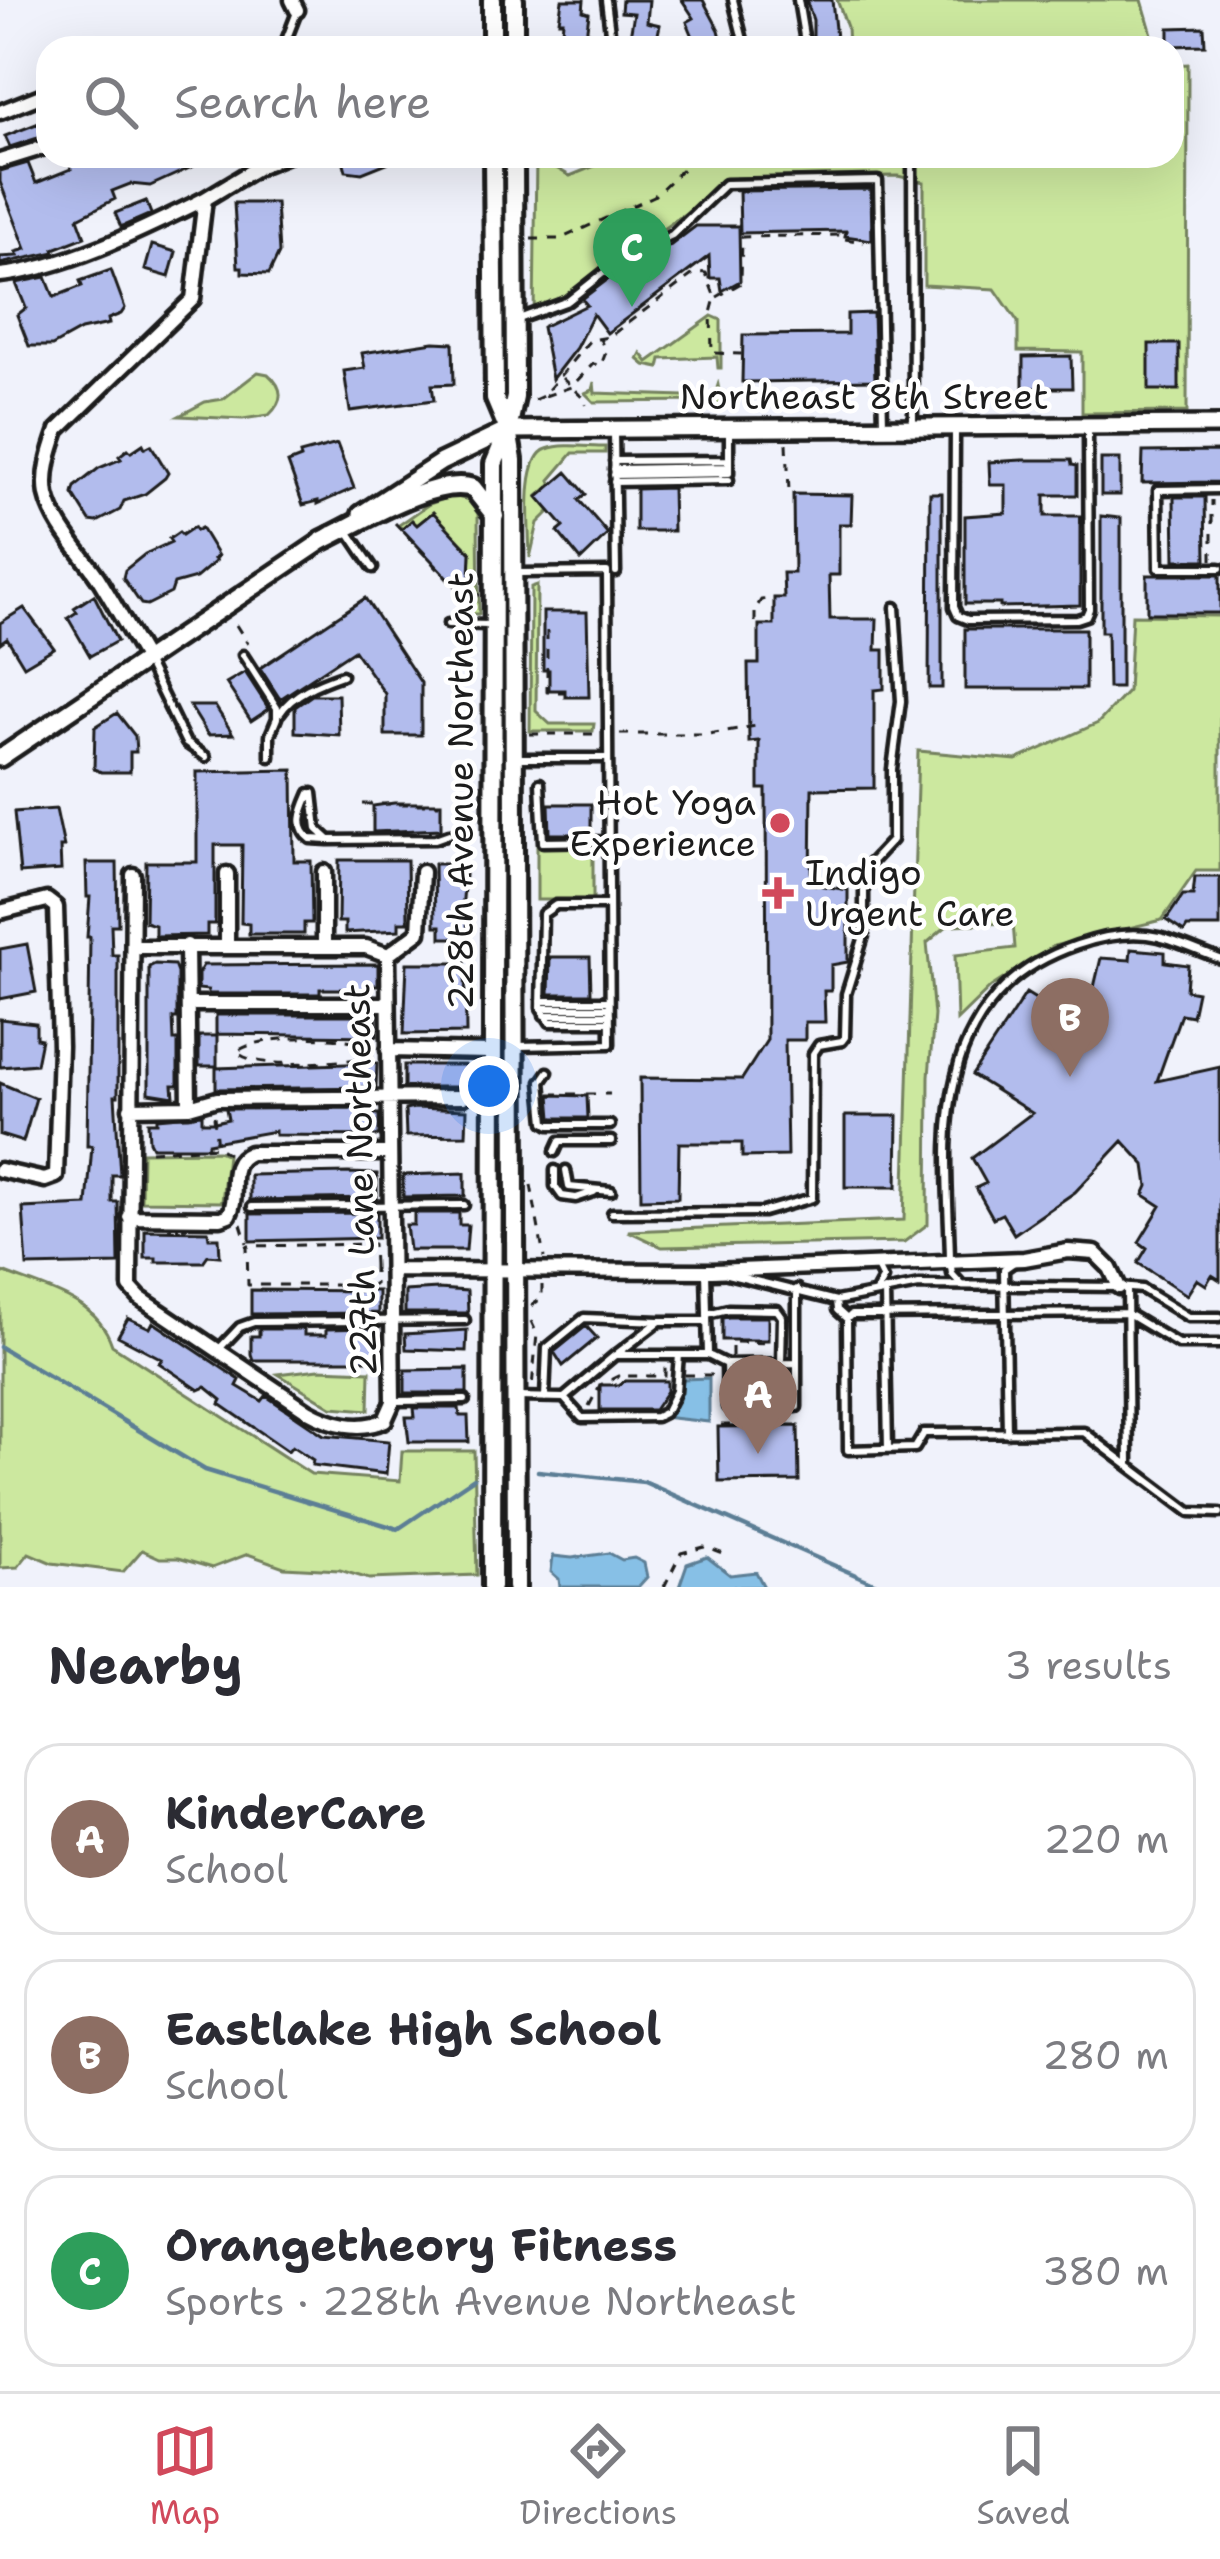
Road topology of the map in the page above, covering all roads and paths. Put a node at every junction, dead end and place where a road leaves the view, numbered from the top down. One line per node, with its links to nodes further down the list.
1 (495, 0): 8 (main road)
2 (514, 0): 9 (main road)
3 (606, 0): 10 (lane)
4 (733, 0): 11 (lane)
5 (798, 0): 12 (lane)
6 (295, 5): 7 (lane)
7 (286, 36)
8 (495, 36)
9 (514, 36)
10 (610, 36)
11 (742, 36)
12 (804, 36)
13 (36, 98): 14 (street)
14 (0, 112)
15 (36, 150): 16 (street)
16 (0, 160)
17 (257, 168): 22 (street)
18 (494, 168): 44 (main road, 228th Avenue Northeast)
19 (514, 168): 27 (main road, 228th Avenue Northeast)
20 (683, 168): 23 (path)
21 (912, 168): 38 (lane)
22 (205, 199): 25 (street); 68 (street)
23 (527, 239)
24 (864, 242): 26 (path)
25 (0, 275)
26 (716, 298): 28 (path); 29 (path)
27 (514, 321): 37 (lane); 44 (main road, 228th Avenue Northeast)
28 (600, 339): 30 (path); 31 (path)
29 (741, 353)
30 (571, 363): 31 (path); 32 (path)
31 (584, 373): 33 (path)
32 (560, 376): 33 (path); 34 (path)
33 (571, 387): 34 (path); 36 (path)
34 (543, 396): 35 (path)
35 (534, 400)
36 (586, 405)
37 (883, 425): 38 (street, Northeast 8th Street); 42 (street, Northeast 8th Street)
38 (913, 425): 39 (street, Northeast 8th Street)
39 (955, 425): 40 (street, Northeast 8th Street); 40 (lane)
40 (1088, 425): 41 (street, Northeast 8th Street)
41 (1220, 425)
42 (730, 426): 43 (street, Northeast 8th Street); 46 (lane)
43 (614, 428): 44 (street, Northeast 8th Street); 47 (lane)
44 (508, 430): 51 (main road, 228th Avenue Northeast); 53 (street); 59 (main road, 228th Avenue Northeast)
45 (787, 443): 49 (path)
46 (729, 470): 47 (lane); 47 (lane)
47 (614, 472): 58 (lane)
48 (1220, 489): 57 (lane)
49 (789, 492)
50 (1220, 500): 55 (path)
51 (495, 516): 53 (main road); 65 (main road, 228th Avenue Northeast)
52 (394, 521): 60 (path)
53 (346, 527): 54 (main road); 56 (lane)
54 (323, 540): 68 (street)
55 (1211, 554)
56 (373, 568)
57 (1220, 568)
58 (616, 572)
59 (511, 573): 74 (lane); 75 (main road, 228th Avenue Northeast)
60 (482, 595)
61 (770, 599): 63 (path)
62 (895, 607): 131 (lane)
63 (755, 622)
64 (448, 624): 65 (lane)
65 (492, 625): 75 (main road, 228th Avenue Northeast)
66 (547, 631): 70 (path)
67 (243, 655): 71 (lane)
68 (145, 658): 76 (lane); 78 (street)
69 (342, 676): 71 (lane)
70 (565, 692)
71 (278, 718): 77 (lane)
72 (756, 726): 74 (path)
73 (527, 734): 74 (path)
74 (607, 734): 79 (lane)
75 (502, 756): 79 (lane); 98 (main road, 228th Avenue Northeast); 103 (main road, 228th Avenue Northeast)
76 (206, 757)
77 (270, 757)
78 (0, 758)
79 (607, 758): 85 (lane)
80 (540, 784): 85 (lane)
81 (363, 804): 82 (path)
82 (439, 804)
83 (449, 835): 84 (lane)
84 (329, 839): 84 (lane)
85 (608, 841): 90 (lane)
86 (324, 872): 94 (street)
87 (422, 872): 96 (street, 227th Lane Northeast)
88 (227, 874): 93 (street)
89 (133, 875): 95 (street)
90 (609, 905): 101 (lane); 102 (lane)
91 (0, 912): 125 (street)
92 (187, 945): 93 (street); 95 (street); 99 (street)
93 (227, 945): 94 (street)
94 (324, 946): 96 (street)
95 (133, 947): 113 (street)
96 (388, 956): 100 (street, 227th Lane Northeast)
97 (1220, 959): 135 (lane)
98 (492, 975): 103 (main road); 105 (main road, 228th Avenue Northeast)
99 (188, 1004): 100 (street); 112 (street)
100 (388, 1004): 104 (street, 227th Lane Northeast)
101 (542, 1008): 102 (lane); 102 (lane)
102 (610, 1011): 103 (lane)
103 (514, 1047): 142 (main road, 228th Avenue Northeast)
104 (380, 1050): 104 (path); 105 (street); 109 (street, 227th Lane Northeast)
105 (491, 1052): 141 (main road, 228th Avenue Northeast)
106 (548, 1072): 107 (lane)
107 (542, 1094): 108 (path); 114 (lane)
108 (610, 1094)
109 (389, 1097): 110 (street); 111 (street); 121 (street, 227th Lane Northeast)
110 (463, 1097)
111 (211, 1101): 112 (street); 117 (path)
112 (189, 1107): 113 (street)
113 (130, 1108): 132 (street)
114 (610, 1125)
115 (571, 1141): 116 (lane); 119 (lane); 120 (lane)
116 (611, 1141)
117 (218, 1147): 118 (path); 122 (path)
118 (152, 1151)
119 (555, 1152)
120 (566, 1152)
121 (389, 1154): 129 (street, 227th Lane Northeast); 132 (street)
122 (230, 1155)
123 (555, 1170): 127 (lane)
124 (566, 1170): 127 (lane)
125 (0, 1171)
126 (611, 1191): 127 (lane)
127 (594, 1192)
128 (464, 1205): 129 (lane)
129 (390, 1206): 130 (lane); 140 (street, 227th Lane Northeast)
130 (251, 1207)
131 (611, 1213)
132 (129, 1217): 161 (street)
133 (236, 1218): 134 (path)
134 (247, 1246): 138 (path); 138 (path)
135 (950, 1259): 136 (street); 137 (street); 144 (lane)
136 (1024, 1259): 145 (lane); 146 (street)
137 (865, 1264): 139 (street); 149 (lane)
138 (374, 1265): 140 (path)
139 (806, 1267): 143 (street); 147 (lane)
140 (387, 1268): 141 (street); 157 (street, 227th Lane Northeast)
141 (494, 1270): 142 (street); 183 (main road, 228th Avenue Northeast)
142 (516, 1270): 143 (street); 169 (main road, 228th Avenue Northeast)
143 (709, 1271): 147 (lane); 154 (lane)
144 (962, 1285): 145 (lane); 148 (lane)
145 (1005, 1286): 146 (lane); 152 (lane)
146 (1123, 1287): 151 (lane); 155 (lane)
147 (801, 1291): 150 (lane); 167 (lane)
148 (886, 1291): 149 (lane); 153 (lane)
149 (873, 1294): 150 (lane)
150 (836, 1301): 156 (lane)
151 (1126, 1313): 152 (lane); 160 (lane); 180 (lane)
152 (1004, 1314): 153 (lane); 178 (lane)
153 (886, 1315): 156 (lane); 179 (lane)
154 (707, 1317): 159 (lane); 165 (lane); 166 (lane)
155 (1220, 1317)
156 (847, 1319): 179 (lane)
157 (392, 1320): 158 (lane); 161 (lane); 173 (street, 227th Lane Northeast)
158 (465, 1320)
159 (660, 1321): 162 (lane); 171 (lane)
160 (1220, 1344)
161 (218, 1351): 173 (street, 227th Lane Northeast)
162 (615, 1355): 163 (lane); 170 (lane)
163 (664, 1355): 164 (lane); 170 (path)
164 (680, 1355): 165 (lane); 175 (lane)
165 (708, 1355): 168 (lane)
166 (781, 1363): 167 (lane); 168 (lane)
167 (797, 1363): 168 (lane)
168 (726, 1364)
169 (516, 1396): 171 (lane); 184 (main road, 228th Avenue Northeast)
170 (566, 1396): 171 (lane); 175 (lane)
171 (545, 1398)
172 (465, 1400): 173 (lane)
173 (393, 1401)
174 (651, 1413): 175 (lane)
175 (641, 1418)
176 (721, 1425): 177 (path)
177 (738, 1425)
178 (1007, 1432): 179 (lane); 180 (lane)
179 (888, 1449)
180 (1130, 1466): 181 (lane)
181 (1220, 1514)
182 (729, 1556): 185 (path)
183 (492, 1587)
184 (516, 1587)
185 (664, 1587)

